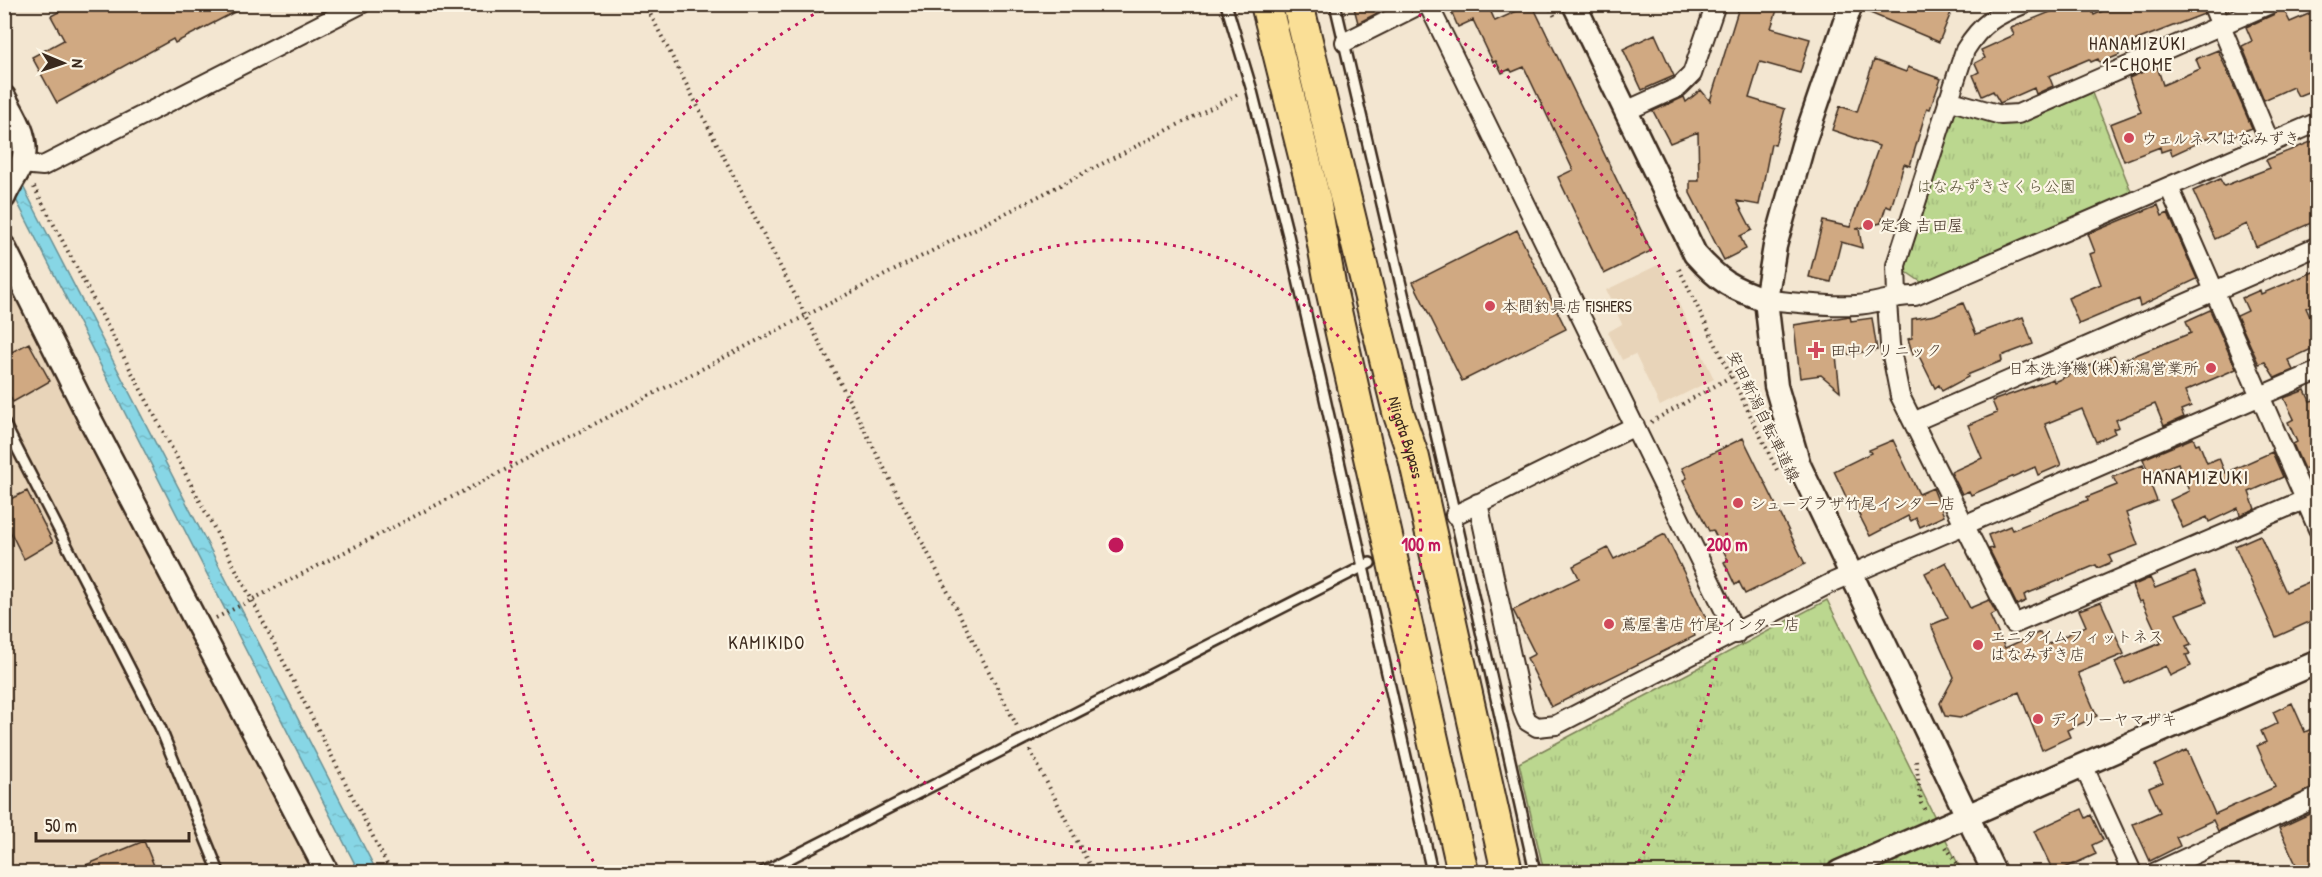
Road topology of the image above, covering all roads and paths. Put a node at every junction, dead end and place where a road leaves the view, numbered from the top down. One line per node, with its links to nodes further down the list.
1 (361, 4): 27 (street)
2 (645, 4): 37 (path)
3 (1226, 4): 21 (lane)
4 (1247, 4): 33 (highway)
5 (1266, 4): 33 (highway)
6 (1298, 4): 44 (highway, Niigata Bypass)
7 (1317, 4): 44 (highway)
8 (1335, 4): 20 (lane)
9 (1421, 4): 20 (street)
10 (1428, 4): 43 (street)
11 (1548, 4): 19 (path)
12 (1575, 4): 24 (street)
13 (1716, 4): 24 (street)
14 (1851, 4): 36 (street)
15 (2024, 4): 23 (street)
16 (2212, 4): 18 (street)
17 (2270, 4): 18 (street)
18 (2221, 25): 23 (street); 26 (street)
19 (1559, 26)
20 (1345, 42): 48 (lane)
21 (1251, 87): 37 (path); 51 (lane)
22 (4, 97): 27 (street)
23 (1948, 100): 35 (street)
24 (1626, 111): 36 (street)
25 (2318, 122): 26 (street)
26 (2270, 143): 28 (street)
27 (20, 166): 29 (street); 53 (path)
28 (2169, 187): 34 (street); 35 (street)
29 (5, 194)
30 (2318, 246): 34 (street)
31 (4, 247): 64 (street)
32 (1674, 259): 39 (path, 安田新潟自転車道線)
33 (1331, 289): 69 (highway)
34 (2214, 291): 40 (street); 41 (street)
35 (1892, 298): 36 (street); 41 (street)
36 (1766, 300): 52 (street)
37 (806, 315): 53 (path); 57 (path)
38 (2318, 370): 40 (street)
39 (1732, 376): 43 (path); 45 (path, 安田新潟自転車道線)
40 (2259, 396): 46 (street); 49 (street)
41 (1913, 422): 49 (street)
42 (4, 423): 63 (lane)
43 (1635, 426): 47 (street); 55 (street)
44 (1414, 458): 70 (highway, Niigata Bypass)
45 (1781, 480)
46 (2311, 497): 49 (street); 50 (street)
47 (1478, 502): 48 (street); 55 (street)
48 (1451, 517): 71 (lane)
49 (1964, 525): 52 (street)
50 (2318, 529)
51 (1366, 565): 57 (lane); 68 (lane)
52 (1851, 574): 55 (street); 61 (street)
53 (251, 598): 54 (path); 65 (path)
54 (220, 616)
55 (1736, 634)
56 (2318, 662): 59 (street)
57 (1024, 738): 66 (lane); 67 (path)
58 (1911, 750): 62 (path)
59 (2083, 765): 61 (street); 75 (street)
60 (2318, 797): 76 (street)
61 (1965, 816): 62 (street); 74 (street)
62 (1936, 831): 72 (street); 73 (path)
63 (219, 873)
64 (327, 873)
65 (391, 873)
66 (763, 873)
67 (1093, 873)
68 (1432, 873)
69 (1463, 873)
70 (1507, 873)
71 (1535, 873)
72 (1839, 873)
73 (1964, 873)
74 (1994, 873)
75 (2132, 873)
76 (2156, 873)

